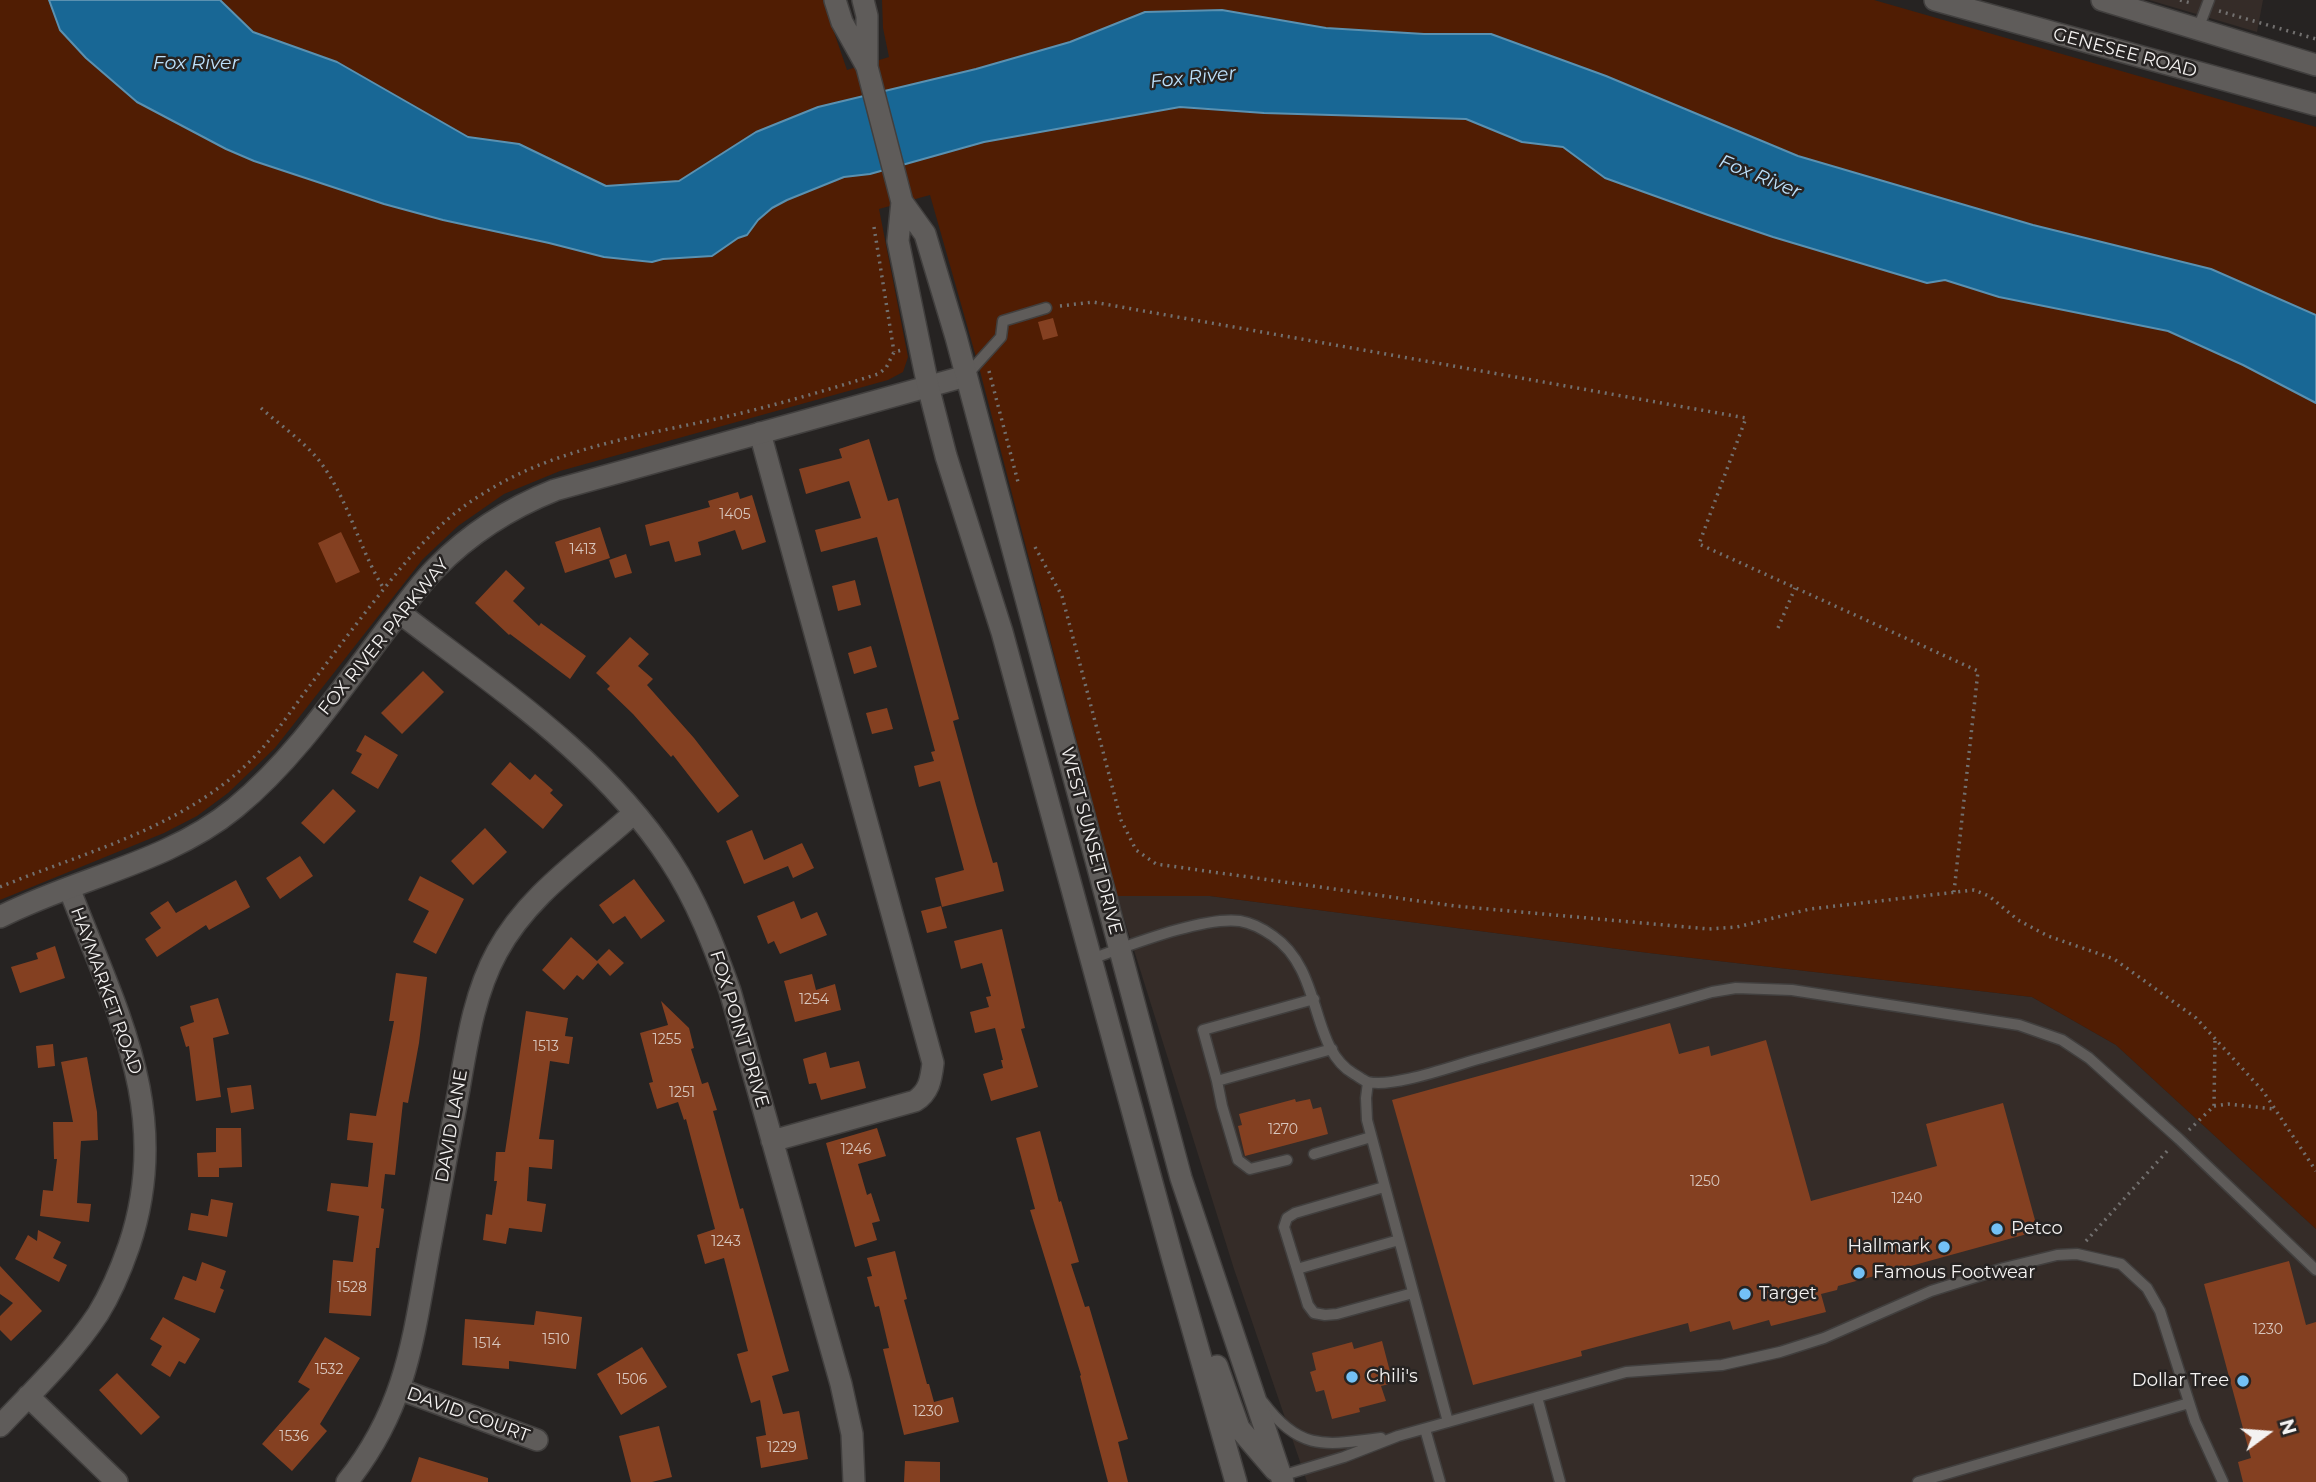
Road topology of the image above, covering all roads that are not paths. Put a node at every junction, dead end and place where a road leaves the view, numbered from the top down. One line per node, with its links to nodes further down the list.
1 (835, 0): 8 (street, WEST SUNSET DRIVE)
2 (863, 0): 8 (street, WEST SUNSET DRIVE)
3 (1935, 0): 9 (street, GENESEE ROAD)
4 (2102, 0): 6 (street)
5 (2209, 0): 6 (lane)
6 (2198, 29): 7 (street)
7 (2316, 65)
8 (867, 67): 10 (street, WEST SUNSET DRIVE)
9 (2316, 105)
10 (902, 202): 12 (street, WEST SUNSET DRIVE); 13 (street, WEST SUNSET DRIVE)
11 (1046, 308): 12 (lane)
12 (966, 376): 13 (street, FOX RIVER PARKWAY); 19 (street, WEST SUNSET DRIVE)
13 (928, 386): 14 (street, FOX RIVER PARKWAY); 20 (street, WEST SUNSET DRIVE)
14 (760, 433): 15 (street, FOX RIVER PARKWAY); 26 (street)
15 (400, 613): 16 (street, FOX POINT DRIVE); 17 (street, FOX RIVER PARKWAY)
16 (634, 813): 26 (street, FOX POINT DRIVE); 36 (street, DAVID LANE)
17 (69, 888): 18 (street, FOX RIVER PARKWAY); 37 (street, HAYMARKET ROAD)
18 (0, 917)
19 (1120, 949): 20 (lane); 21 (lane); 35 (street, WEST SUNSET DRIVE)
20 (1091, 959): 34 (street, WEST SUNSET DRIVE)
21 (1314, 999): 22 (lane); 23 (lane)
22 (1332, 1049): 23 (lane); 24 (lane)
23 (1217, 1082): 28 (lane)
24 (1368, 1082): 25 (lane); 32 (lane)
25 (1371, 1137): 27 (lane); 29 (lane)
26 (772, 1141): 49 (street, FOX POINT DRIVE)
27 (1314, 1153)
28 (1287, 1160)
29 (1384, 1187): 30 (lane); 31 (lane)
30 (1399, 1240): 31 (lane); 33 (lane)
31 (1297, 1269): 33 (lane)
32 (2316, 1270)
33 (1413, 1293): 40 (lane)
34 (1194, 1328): 45 (street, WEST SUNSET DRIVE); 47 (street)
35 (1250, 1383): 43 (lane); 47 (street, WEST SUNSET DRIVE)
36 (399, 1389): 44 (street, DAVID COURT); 46 (street, DAVID LANE)
37 (28, 1396): 41 (street, HAYMARKET ROAD); 48 (street)
38 (1537, 1397): 39 (lane); 40 (lane); 51 (lane)
39 (2189, 1403): 52 (lane); 53 (lane)
40 (1448, 1422): 42 (lane)
41 (0, 1426)
42 (1425, 1429): 43 (lane); 50 (lane)
43 (1398, 1436): 47 (lane)
44 (537, 1440)
45 (1234, 1473): 47 (street)
46 (353, 1480)
47 (1277, 1480)
48 (117, 1482)
49 (854, 1482)
50 (1440, 1482)
51 (1560, 1482)
52 (1918, 1482)
53 (2223, 1482)

